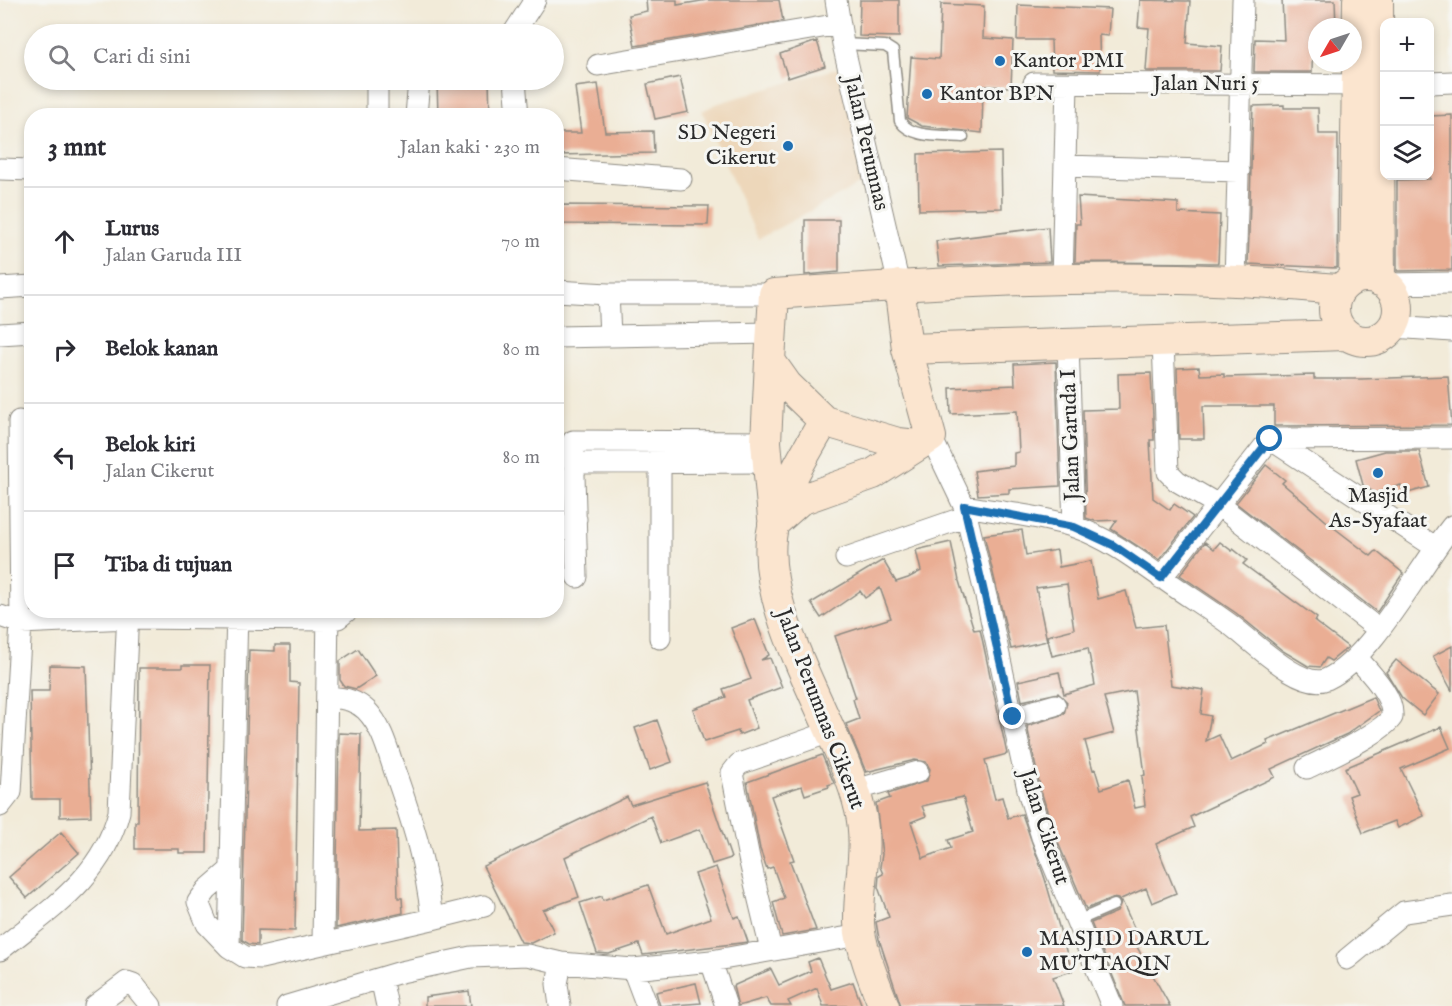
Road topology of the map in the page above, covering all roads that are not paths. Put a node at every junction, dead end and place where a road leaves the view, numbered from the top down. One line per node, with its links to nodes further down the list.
1 (535, 0): 6 (street)
2 (836, 0): 7 (street, Jalan Perumnas)
3 (1243, 0): 13 (street)
4 (1359, 0): 14 (street)
5 (1378, 0): 14 (street)
6 (519, 24)
7 (841, 34): 8 (street); 21 (lane); 32 (street, Jalan Perumnas)
8 (598, 65)
9 (1452, 82): 11 (street)
10 (1034, 83): 12 (street, Jalan Nuri 5)
11 (1434, 83)
12 (1067, 84): 13 (street, Jalan Nuri 5); 22 (street)
13 (1240, 84): 14 (street, Jalan Nuri 5); 26 (street)
14 (1373, 85): 30 (street)
15 (377, 90): 18 (street)
16 (418, 90): 19 (street)
17 (516, 90): 20 (street)
18 (377, 108)
19 (417, 108)
20 (517, 108)
21 (963, 137)
22 (1065, 166): 26 (street); 28 (street)
23 (0, 169): 24 (street)
24 (24, 170)
25 (564, 170): 27 (street)
26 (1239, 171): 29 (street)
27 (681, 179)
28 (1062, 280): 29 (street); 32 (street)
29 (1235, 281): 30 (street)
30 (1365, 283): 31 (street); 38 (street); 43 (street)
31 (1452, 283)
32 (899, 285): 37 (street); 48 (street)
33 (24, 286): 34 (street)
34 (0, 288)
35 (564, 291): 36 (street)
36 (608, 294): 37 (street); 42 (street)
37 (774, 294): 47 (street)
38 (1393, 327): 39 (street); 43 (street)
39 (1452, 331)
40 (24, 332): 41 (street)
41 (0, 334)
42 (610, 335): 44 (street); 47 (street)
43 (1345, 335): 45 (street)
44 (564, 337)
45 (1163, 342): 46 (street); 56 (street)
46 (1068, 343): 48 (street); 62 (street, Jalan Garuda I)
47 (770, 347): 49 (street); 55 (street)
48 (907, 349): 53 (street)
49 (824, 421): 53 (street); 59 (street, Jalan Perumnas Cikerut)
50 (12, 430): 67 (street)
51 (1452, 438): 52 (street)
52 (1270, 439): 56 (street); 63 (street)
53 (925, 441): 57 (street, Jalan Cikerut); 59 (street)
54 (661, 452): 55 (street); 58 (street); 73 (street)
55 (766, 452): 59 (street)
56 (1220, 506): 66 (street); 72 (street)
57 (964, 512): 62 (street); 64 (street); 77 (street, Jalan Cikerut)
58 (576, 519): 61 (street); 65 (street)
59 (773, 524): 78 (street, Jalan Perumnas Cikerut)
60 (1452, 526): 63 (street)
61 (564, 527)
62 (1074, 527): 66 (street)
63 (1435, 547): 72 (street)
64 (846, 558)
65 (577, 577)
66 (1161, 578): 74 (street)
67 (24, 610): 68 (street); 82 (street)
68 (0, 614)
69 (128, 618): 92 (street)
70 (237, 618): 83 (street)
71 (328, 618): 75 (street)
72 (1378, 629): 74 (street)
73 (660, 638)
74 (1357, 658): 79 (street)
75 (327, 698): 87 (street); 90 (street)
76 (1055, 705): 77 (street)
77 (1013, 717): 88 (street, Jalan Cikerut)
78 (830, 732): 81 (street, Jalan Perumnas Cikerut); 93 (street)
79 (1307, 768)
80 (918, 772): 81 (street)
81 (855, 790): 89 (street, Jalan Perumnas Cikerut)
82 (0, 806)
83 (229, 872): 91 (street); 91 (street)
84 (1114, 905): 88 (lane)
85 (1452, 905): 94 (street)
86 (484, 906): 87 (street)
87 (432, 919): 90 (street)
88 (1077, 921): 107 (street, Jalan Cikerut)
89 (860, 935): 93 (street); 106 (street, Jalan Perumnas Cikerut)
90 (323, 943): 91 (street)
91 (229, 947)
92 (0, 950)
93 (771, 950): 95 (street)
94 (1347, 959)
95 (711, 961): 97 (street); 105 (street)
96 (561, 963): 97 (street); 98 (street); 103 (street)
97 (633, 969): 104 (street)
98 (381, 978): 101 (street); 102 (street)
99 (94, 1006): 100 (street)
100 (151, 1006)
101 (287, 1006)
102 (387, 1006)
103 (560, 1006)
104 (647, 1006)
105 (726, 1006)
106 (884, 1006)
107 (1112, 1006)

